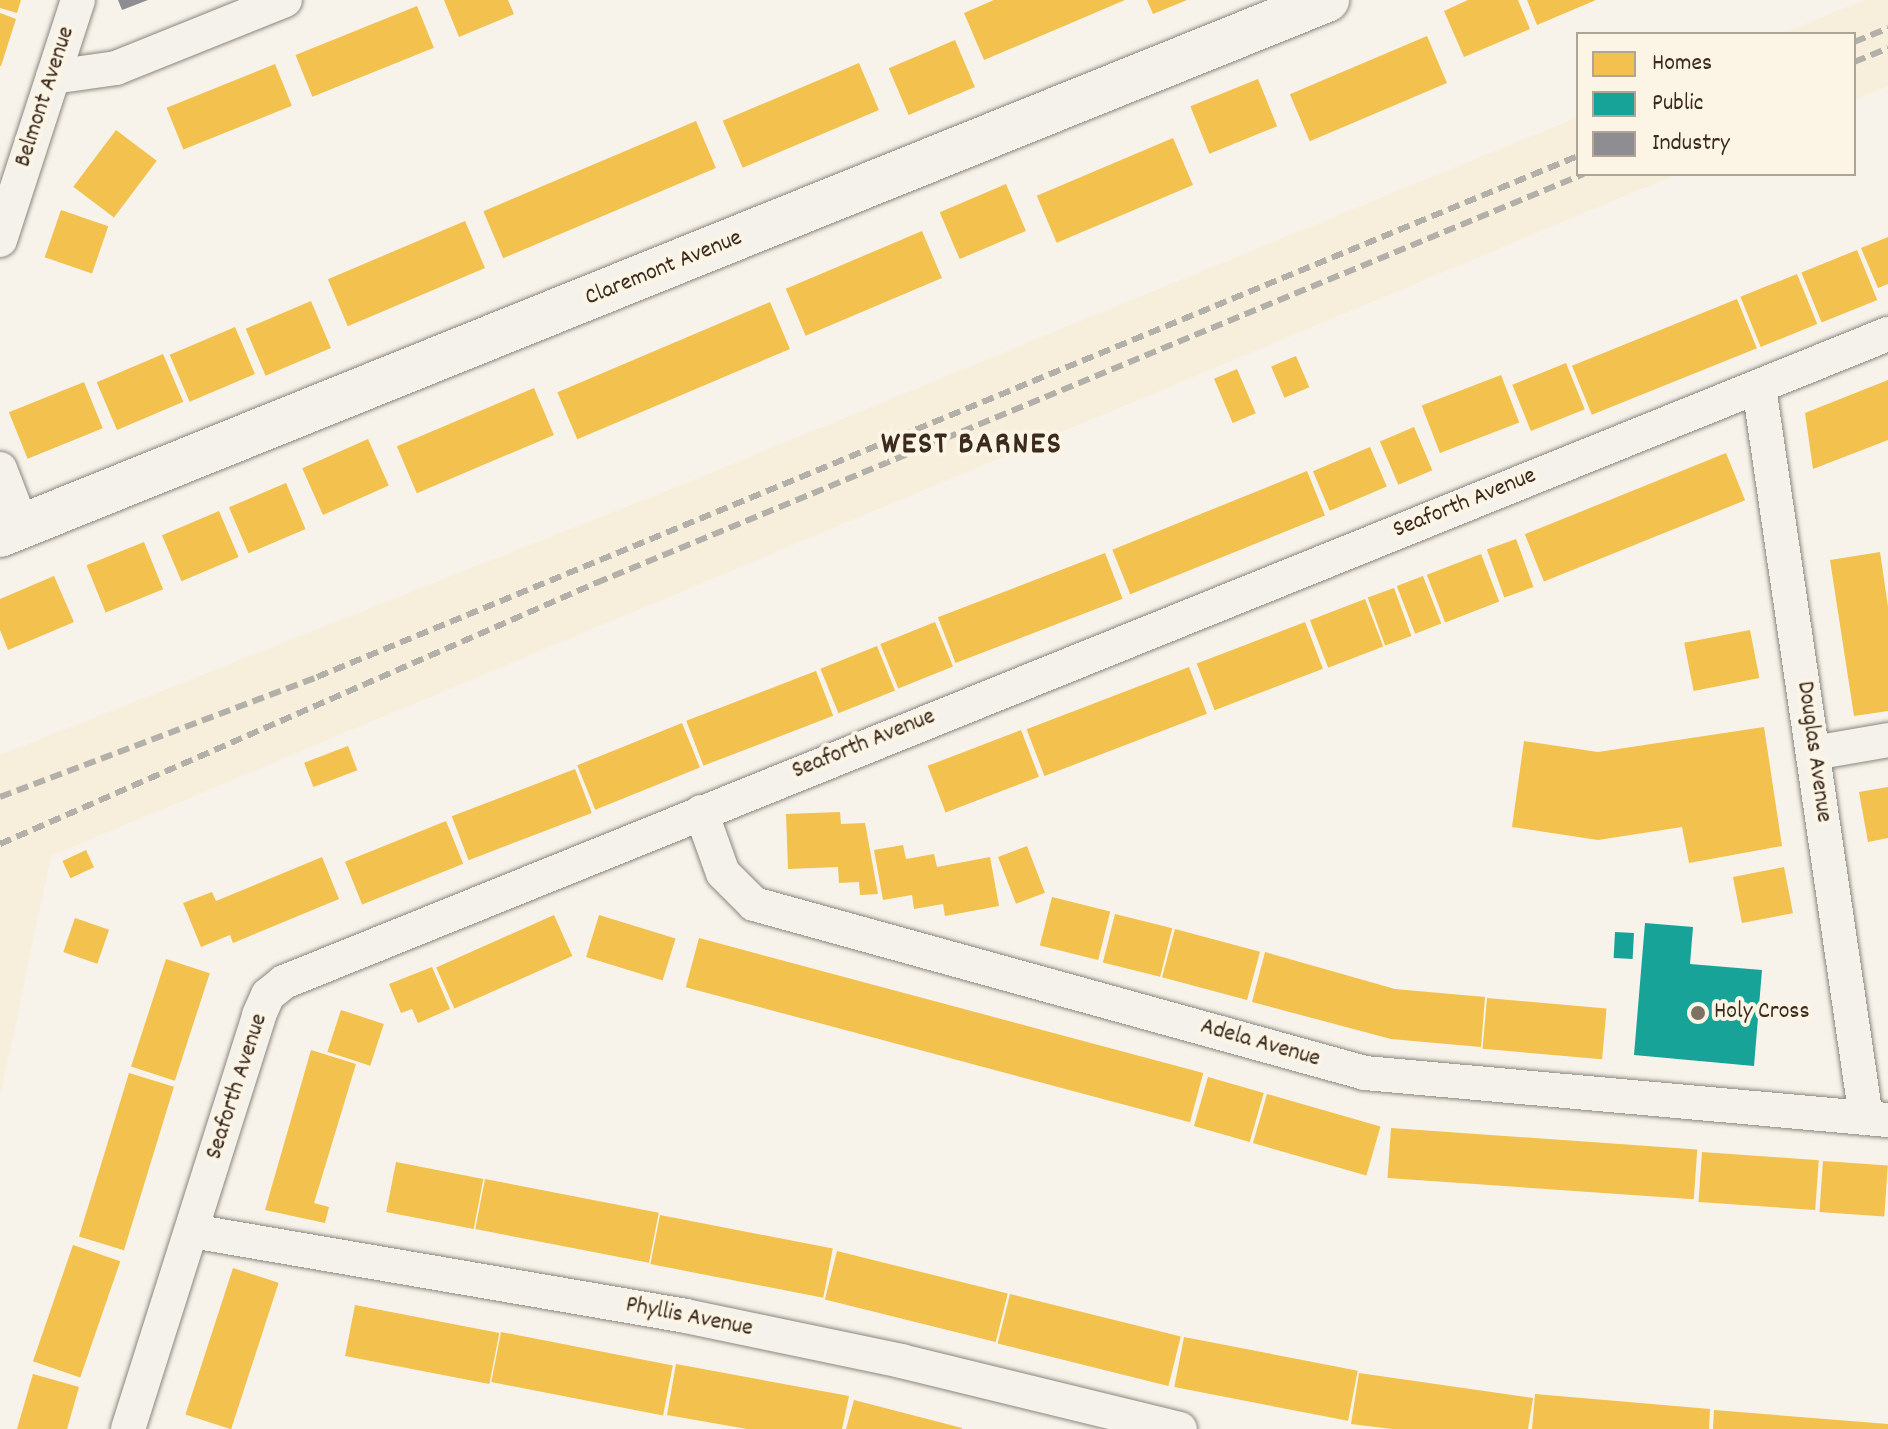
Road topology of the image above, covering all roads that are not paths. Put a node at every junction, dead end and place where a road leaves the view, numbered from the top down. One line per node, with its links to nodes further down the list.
1 (78, 0): 4 (street, Belmont Avenue)
2 (285, 0): 4 (street)
3 (1327, 0): 9 (street, Claremont Avenue)
4 (53, 77): 5 (street, Belmont Avenue)
5 (0, 240)
6 (1888, 334): 7 (street, Seaforth Avenue)
7 (1759, 387): 11 (street, Douglas Avenue); 12 (street, Seaforth Avenue)
8 (0, 469): 9 (street)
9 (11, 530)
10 (1888, 740): 11 (street)
11 (1813, 753): 13 (street, Douglas Avenue)
12 (701, 812): 13 (street, Adela Avenue); 14 (street, Seaforth Avenue)
13 (1877, 1119)
14 (192, 1231): 15 (street, Seaforth Avenue); 16 (street, Phyllis Avenue)
15 (128, 1429)
16 (1180, 1429)

